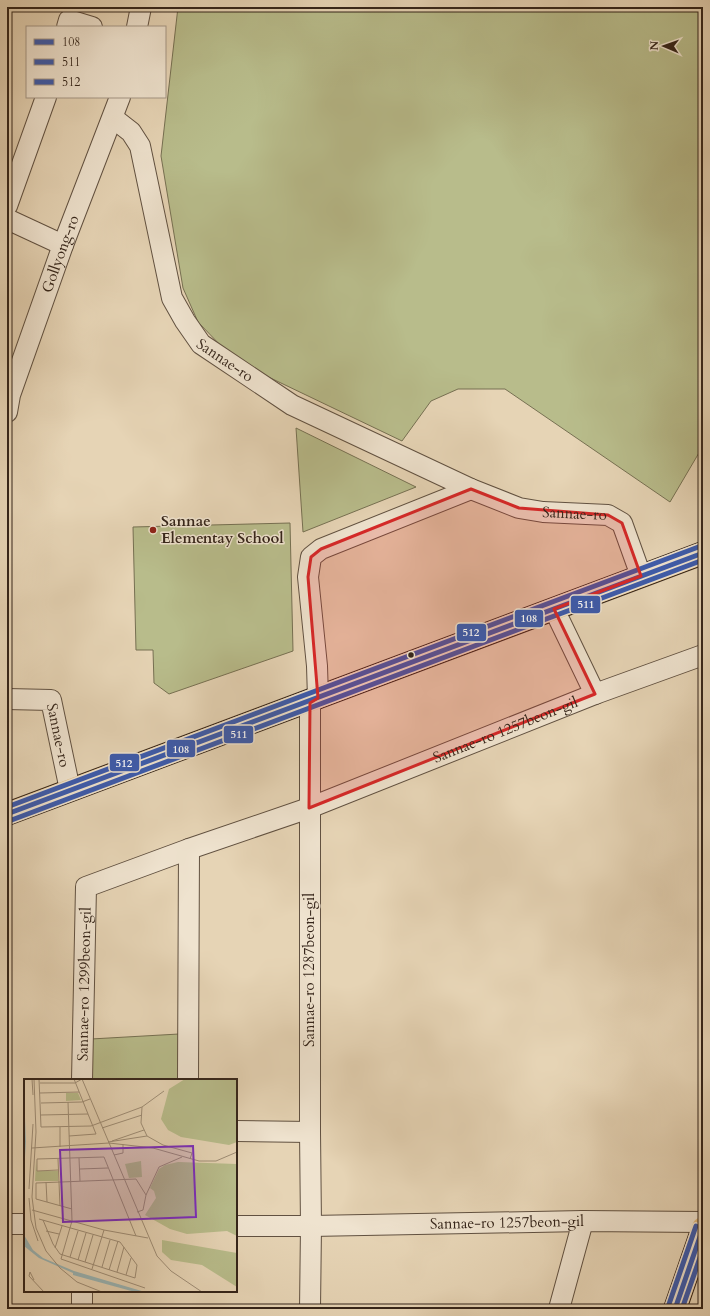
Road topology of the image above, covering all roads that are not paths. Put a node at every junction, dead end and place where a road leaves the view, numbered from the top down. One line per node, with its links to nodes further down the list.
1 (141, 7): 4 (street)
2 (68, 24): 3 (street)
3 (84, 26)
4 (137, 26)
5 (46, 98): 8 (street)
6 (120, 98): 7 (street, Gollyong-ro)
7 (113, 118): 10 (street, Gollyong-ro); 12 (street, Sannae-ro)
8 (7, 206)
9 (7, 219): 10 (street)
10 (63, 245): 11 (street, Gollyong-ro)
11 (7, 412)
12 (471, 489): 14 (street, Sannae-ro); 18 (street)
13 (703, 553): 14 (main road, Sannae-ro)
14 (641, 576): 15 (main road, Sannae-ro)
15 (554, 609): 17 (street); 18 (main road, Sannae-ro)
16 (703, 655): 17 (street, Sannae-ro 1257beon-gil)
17 (595, 694): 21 (street, Sannae-ro 1257beon-gil)
18 (318, 698): 20 (main road, Sannae-ro); 21 (street, Sannae-ro 1287beon-gil)
19 (7, 700): 20 (street, Sannae-ro)
20 (70, 790): 22 (main road, Sannae-ro)
21 (309, 808): 23 (street); 27 (street, Sannae-ro 1287beon-gil)
22 (7, 814)
23 (189, 849): 24 (street, Sannae-ro 1299beon-gil); 25 (street)
24 (82, 1079)
25 (188, 1079)
26 (237, 1131): 27 (street)
27 (310, 1132): 33 (street, Sannae-ro 1287beon-gil)
28 (583, 1221): 29 (street, Sannae-ro 1257beon-gil); 33 (street, Sannae-ro 1257beon-gil); 38 (street)
29 (703, 1222)
30 (7, 1224): 31 (street)
31 (24, 1224)
32 (237, 1226): 33 (street)
33 (311, 1226): 37 (street, Sannae-ro 1287beon-gil)
34 (703, 1228): 39 (main road)
35 (82, 1292): 36 (street)
36 (82, 1309)
37 (310, 1309)
38 (558, 1309)
39 (676, 1309)

